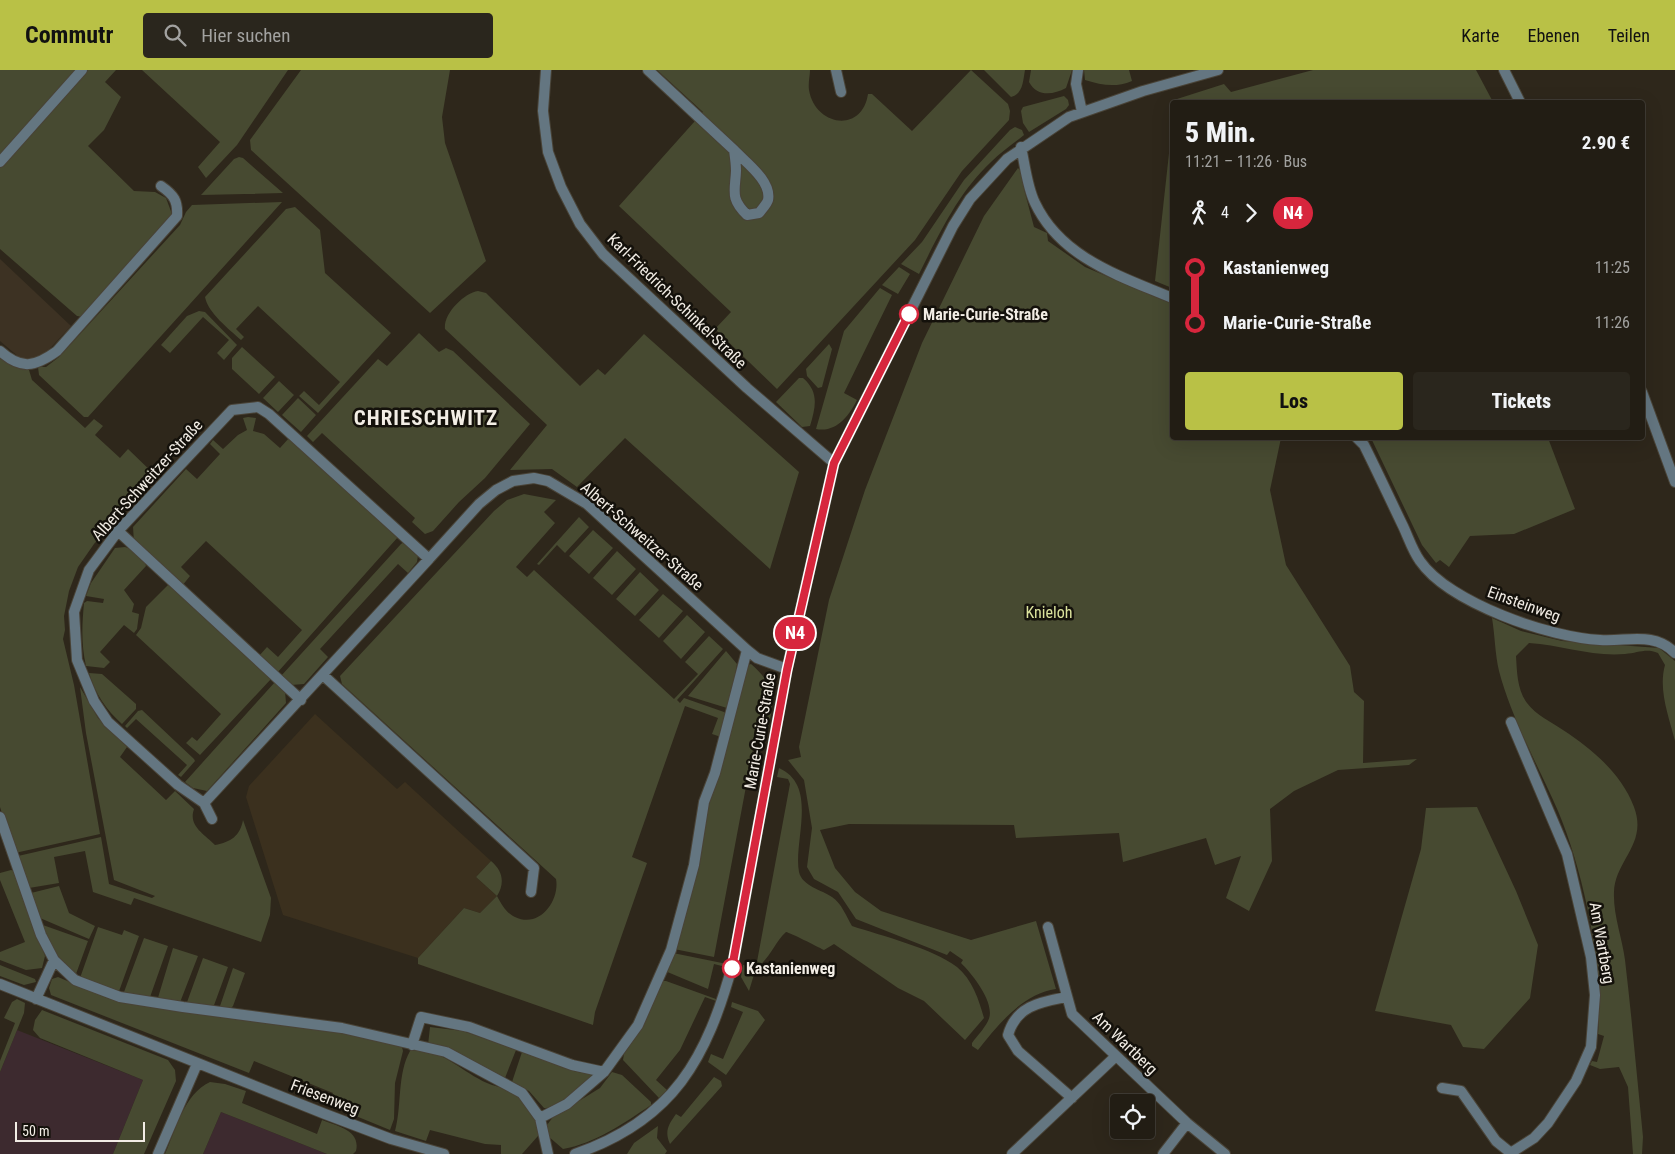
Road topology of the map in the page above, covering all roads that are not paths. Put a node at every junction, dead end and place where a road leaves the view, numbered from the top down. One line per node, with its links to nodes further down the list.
1 (82, 70): 13 (street)
2 (546, 70): 19 (street, Karl-Friedrich-Schinkel-Straße)
3 (648, 70): 12 (street)
4 (836, 70): 8 (street)
5 (1078, 70): 10 (street)
6 (1218, 70): 10 (street, Marie-Curie-Straße)
7 (1504, 70): 9 (street)
8 (841, 92)
9 (1519, 100)
10 (1082, 112): 11 (street, Marie-Curie-Straße)
11 (1021, 148): 15 (street); 19 (street, Marie-Curie-Straße)
12 (734, 150): 12 (street)
13 (0, 162)
14 (161, 186): 16 (street)
15 (1170, 297)
16 (0, 351)
17 (1645, 400): 20 (street)
18 (1359, 440): 24 (street, Einsteinweg)
19 (834, 463): 25 (street, Marie-Curie-Straße)
20 (1675, 482)
21 (118, 531): 22 (street, Albert-Schweitzer-Straße); 27 (street); 29 (street, Albert-Schweitzer-Straße)
22 (429, 559): 23 (street, Albert-Schweitzer-Straße); 26 (street, Albert-Schweitzer-Straße)
23 (747, 650): 25 (street, Albert-Schweitzer-Straße); 41 (street)
24 (1675, 653)
25 (787, 670): 46 (street, Marie-Curie-Straße)
26 (323, 675): 27 (street, Albert-Schweitzer-Straße); 32 (street)
27 (301, 700): 29 (street, Albert-Schweitzer-Straße)
28 (1511, 722): 54 (street, Am Wartberg)
29 (204, 804): 31 (street, Albert-Schweitzer-Straße)
30 (0, 817): 34 (street)
31 (212, 819)
32 (531, 892)
33 (1048, 927): 36 (street, Am Wartberg)
34 (54, 960): 37 (street); 38 (street)
35 (0, 984): 37 (street, Friesenweg)
36 (1066, 997): 39 (street, Am Wartberg); 43 (street)
37 (36, 999): 40 (street, Friesenweg)
38 (412, 1045): 41 (street); 44 (street)
39 (1116, 1056): 43 (street); 45 (street, Am Wartberg)
40 (197, 1064): 47 (street); 48 (street, Friesenweg)
41 (604, 1072): 44 (street)
42 (1442, 1088): 54 (street, Am Wartberg)
43 (1072, 1098): 51 (street)
44 (540, 1118): 49 (street)
45 (1187, 1123): 52 (street); 53 (street, Am Wartberg)
46 (600, 1150): 50 (street, Marie-Curie-Straße)
47 (158, 1154)
48 (444, 1154)
49 (548, 1154)
50 (575, 1154)
51 (1012, 1154)
52 (1163, 1154)
53 (1225, 1154)
54 (1510, 1154)

